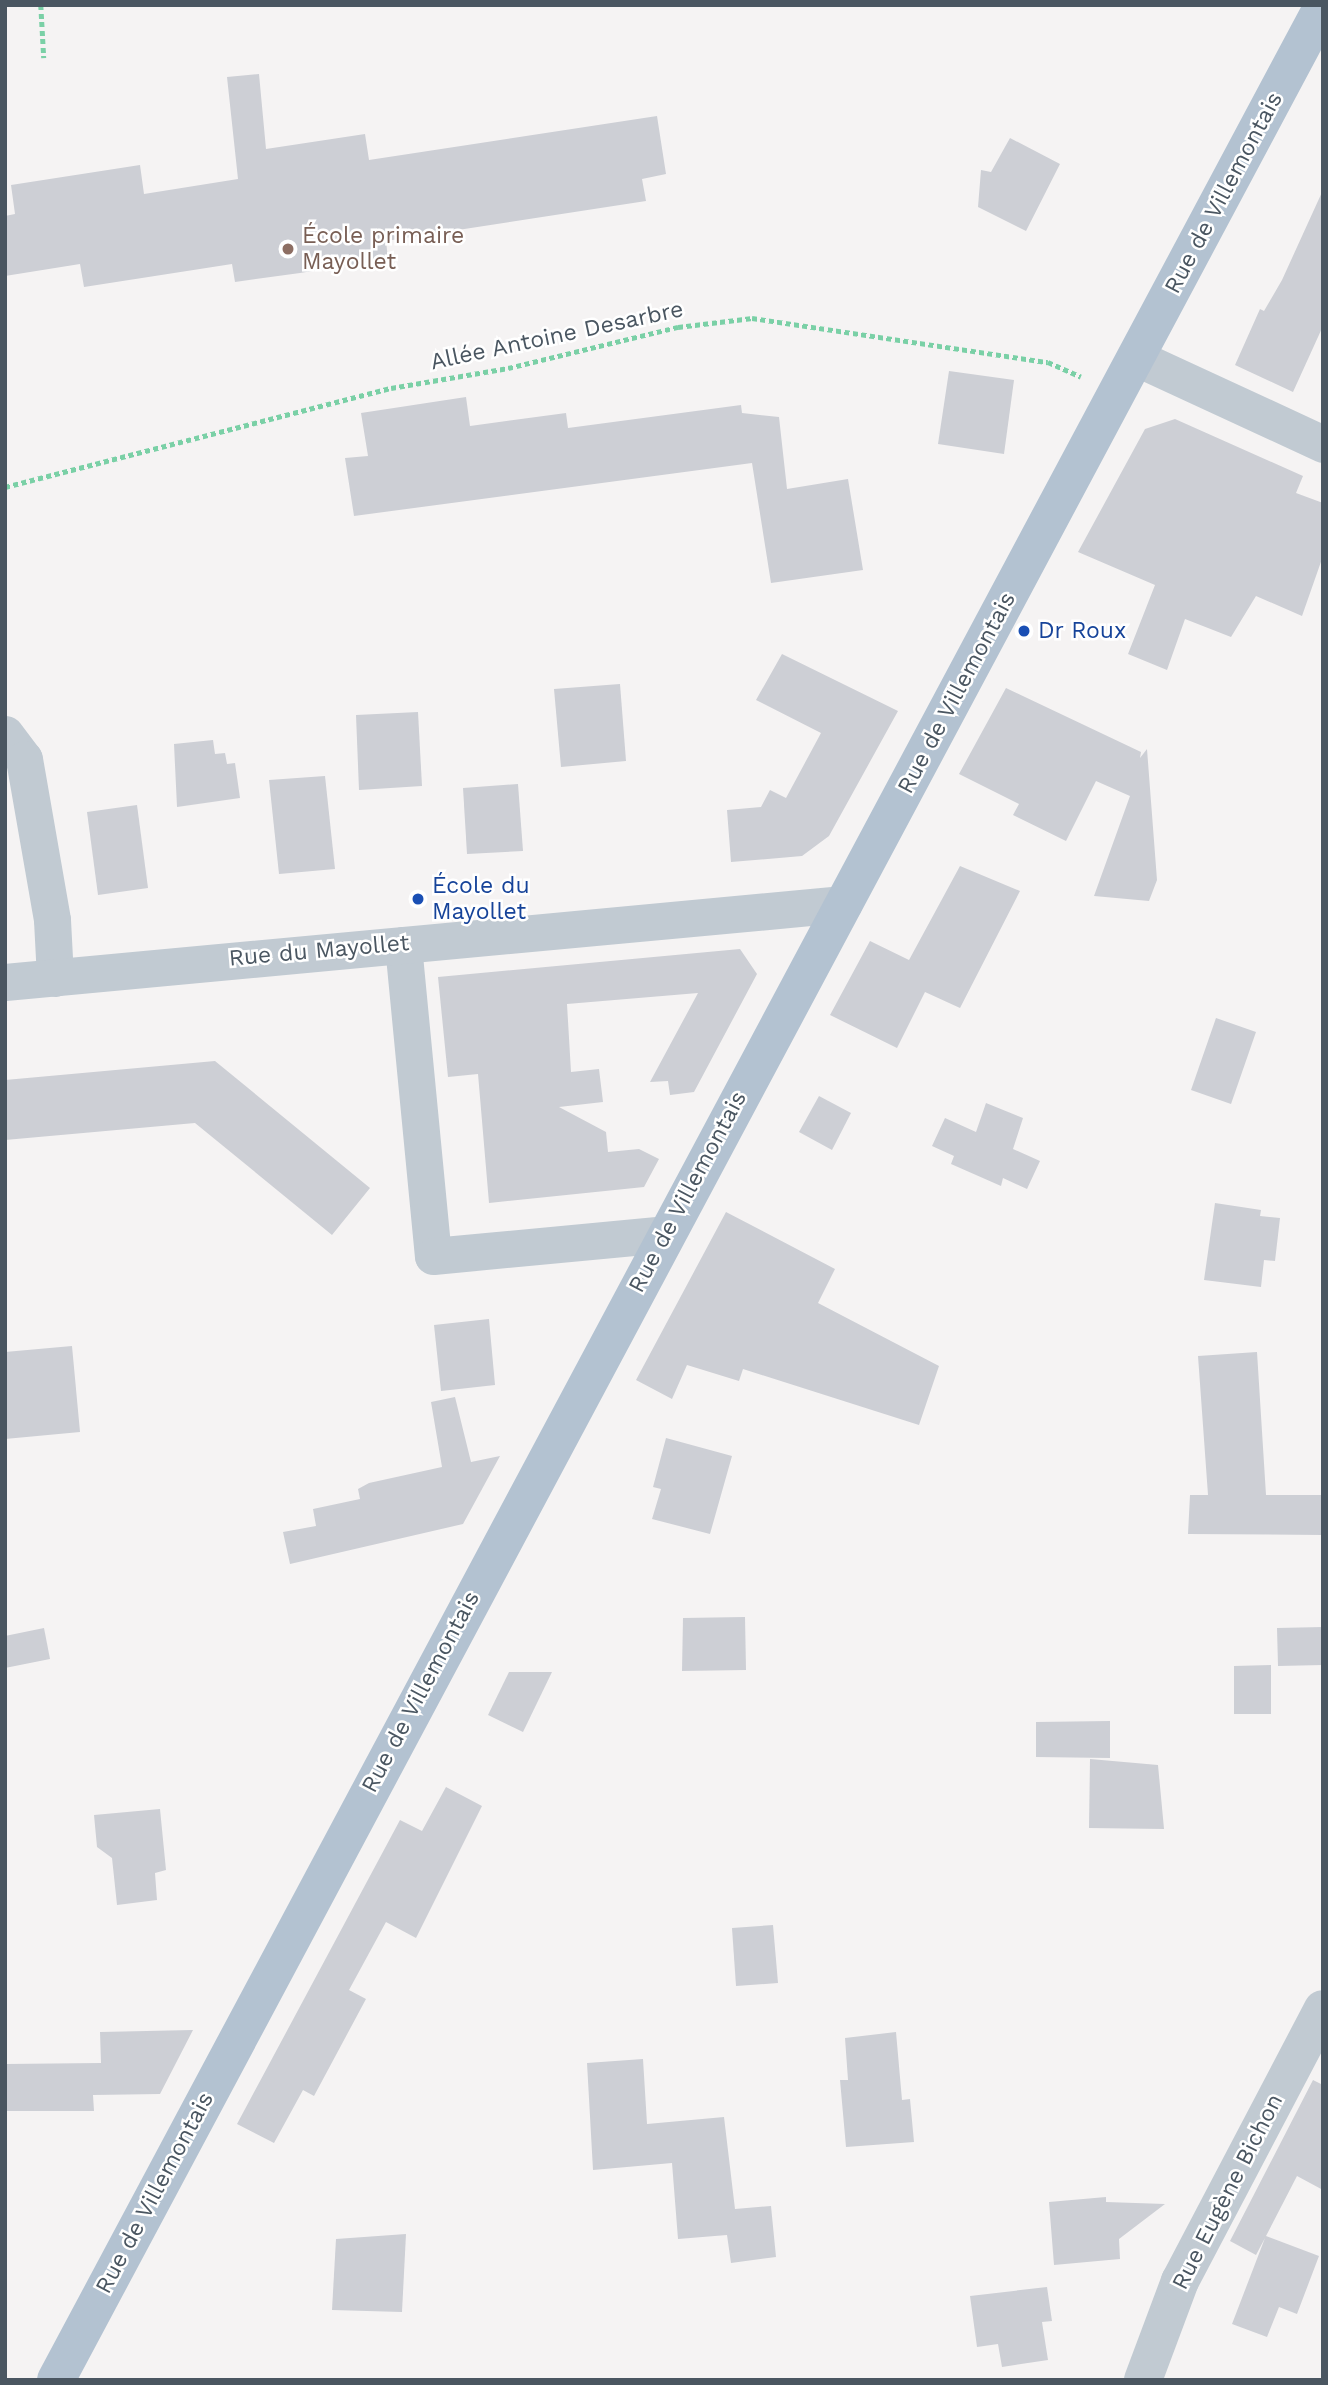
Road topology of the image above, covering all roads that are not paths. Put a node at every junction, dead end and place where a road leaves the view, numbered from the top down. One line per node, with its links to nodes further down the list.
1 (1323, 6): 2 (main road, Rue de Villemontais)
2 (1137, 358): 3 (street); 5 (main road, Rue de Villemontais)
3 (1323, 444)
4 (5, 734): 7 (street)
5 (843, 904): 6 (street, Rue du Mayollet); 9 (main road, Rue de Villemontais)
6 (403, 945): 7 (street, Rue du Mayollet); 9 (street)
7 (55, 978): 8 (street, Rue du Mayollet)
8 (5, 982)
9 (665, 1234): 11 (main road, Rue de Villemontais)
10 (1323, 2009): 12 (street, Rue Eugène Bichon)
11 (56, 2380)
12 (1143, 2380)

